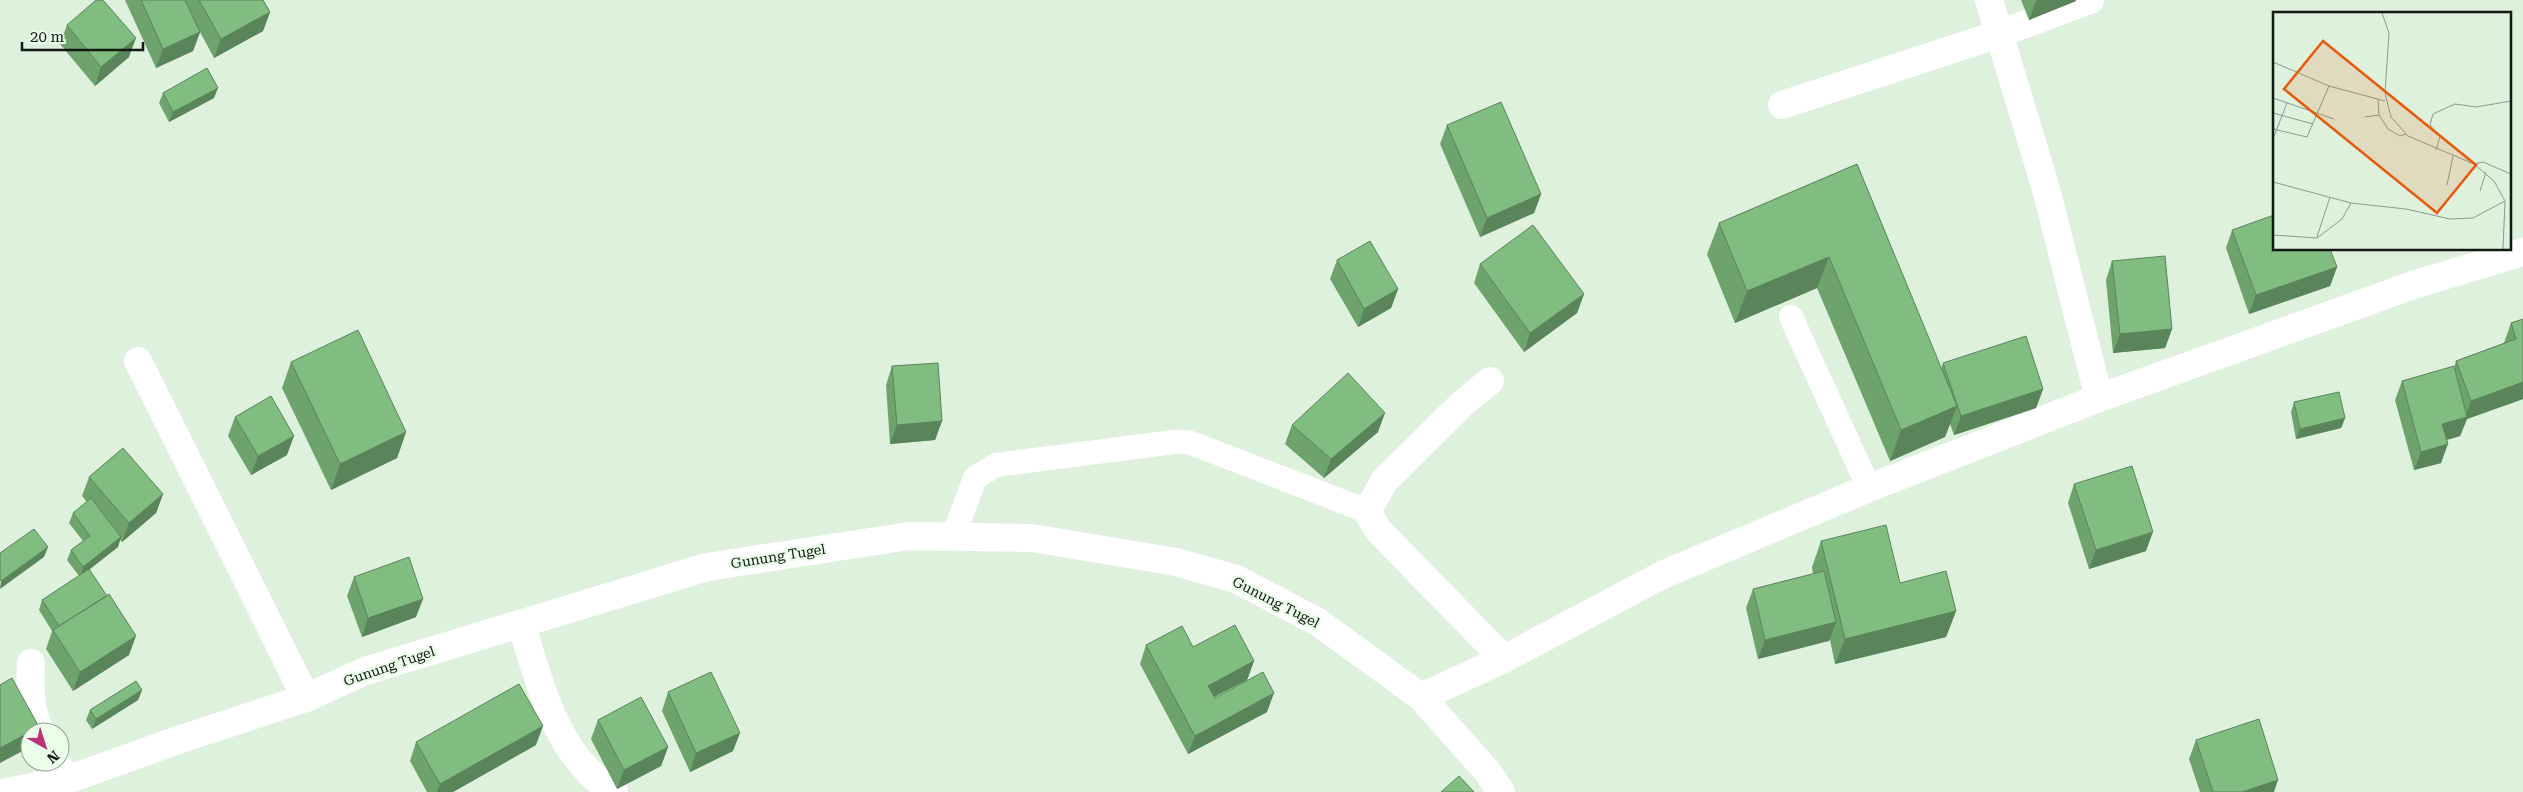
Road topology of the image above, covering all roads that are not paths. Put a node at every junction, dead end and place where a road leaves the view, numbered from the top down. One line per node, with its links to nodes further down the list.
1 (1989, 0): 3 (street)
2 (2090, 0): 3 (street)
3 (1999, 34): 4 (street); 9 (street)
4 (1782, 105)
5 (2523, 252): 9 (street)
6 (1791, 317): 10 (lane)
7 (138, 361): 17 (street)
8 (1490, 380): 11 (street)
9 (2099, 398): 10 (street)
10 (1869, 488): 14 (street)
11 (1368, 511): 12 (lane); 14 (street)
12 (953, 537): 13 (street, Gunung Tugel); 16 (street, Gunung Tugel)
13 (521, 624): 17 (street, Gunung Tugel); 23 (street)
14 (1504, 659): 16 (street)
15 (31, 663): 18 (street)
16 (1421, 697): 24 (street, Gunung Tugel)
17 (306, 698): 19 (street, Gunung Tugel)
18 (35, 722)
19 (70, 769)
20 (60, 772): 21 (street, Gunung Tugel)
21 (34, 789): 22 (street, Gunung Tugel)
22 (7, 792)
23 (614, 792)
24 (1501, 792)

